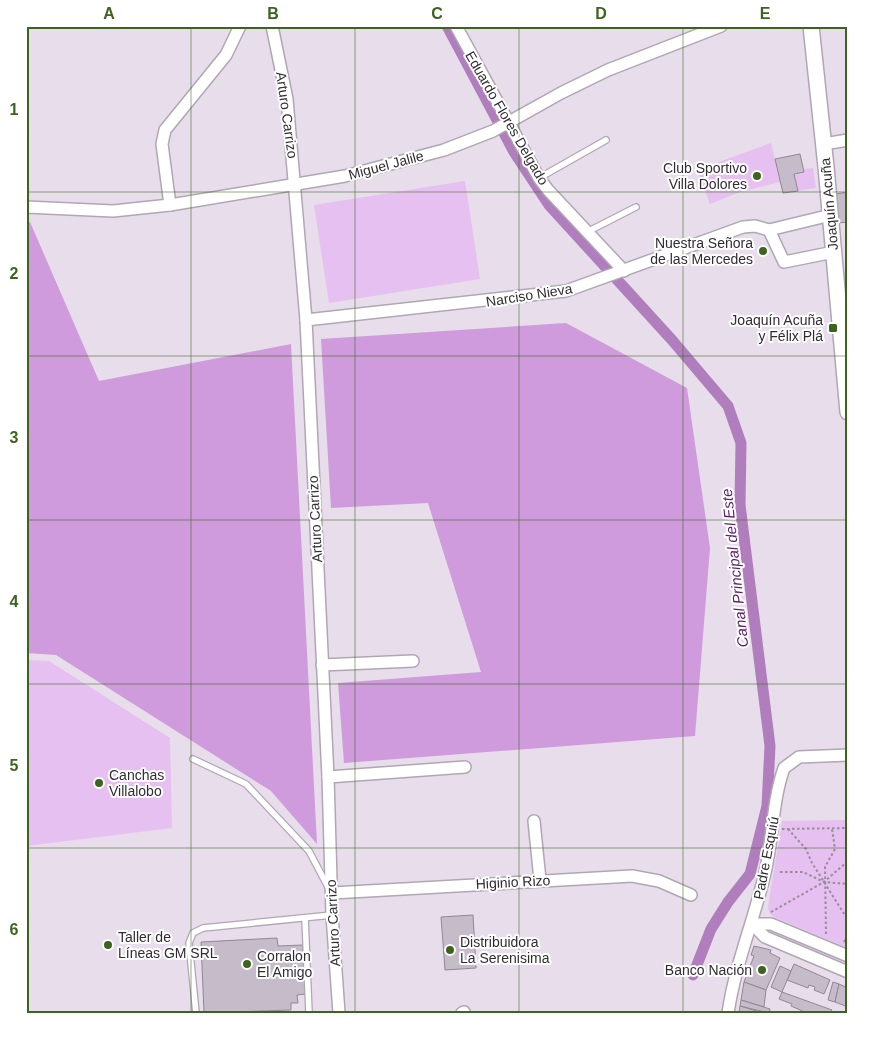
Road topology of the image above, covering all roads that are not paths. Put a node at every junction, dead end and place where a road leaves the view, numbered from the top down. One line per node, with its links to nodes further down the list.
1 (240, 26): 12 (street)
2 (272, 26): 11 (street, Arturo Carrizo)
3 (456, 26): 6 (street, Eduardo Flores Delgado)
4 (720, 26): 6 (street, Miguel Jalile)
5 (811, 26): 9 (street, Joaquín Acuña)
6 (508, 123): 10 (street, Eduardo Flores Delgado); 11 (street, Miguel Jalile)
7 (606, 140): 10 (lane)
8 (848, 140): 9 (street)
9 (824, 144): 15 (street, Joaquín Acuña)
10 (539, 178): 17 (street, Eduardo Flores Delgado)
11 (296, 185): 12 (street, Miguel Jalile); 21 (street, Arturo Carrizo)
12 (170, 205): 13 (street, Miguel Jalile)
13 (26, 207)
14 (636, 208): 17 (lane)
15 (830, 215): 16 (street, Narciso Nieva); 18 (street, Joaquín Acuña)
16 (769, 230): 18 (street); 19 (street, Narciso Nieva)
17 (587, 232): 19 (street, Eduardo Flores Delgado)
18 (834, 252): 20 (street, Joaquín Acuña)
19 (624, 272): 21 (street, Narciso Nieva)
20 (843, 314): 22 (street, Joaquín Acuña)
21 (306, 320): 24 (street, Arturo Carrizo)
22 (848, 412)
23 (413, 661): 24 (street)
24 (322, 666): 28 (street, Arturo Carrizo)
25 (848, 755): 35 (street, Padre Esquiú)
26 (194, 759): 31 (lane)
27 (465, 767): 28 (street)
28 (328, 777): 31 (street, Arturo Carrizo)
29 (534, 821): 30 (street)
30 (540, 880): 31 (street, Higinio Rizo); 32 (street, Higinio Rizo)
31 (332, 893): 33 (street, Arturo Carrizo)
32 (691, 895)
33 (332, 915): 34 (lane); 40 (street, Arturo Carrizo)
34 (305, 918): 38 (lane); 39 (lane)
35 (752, 924): 36 (street); 37 (street); 41 (street, Padre Esquiú)
36 (848, 956)
37 (848, 972)
38 (196, 1013)
39 (309, 1013)
40 (339, 1013)
41 (728, 1013)

